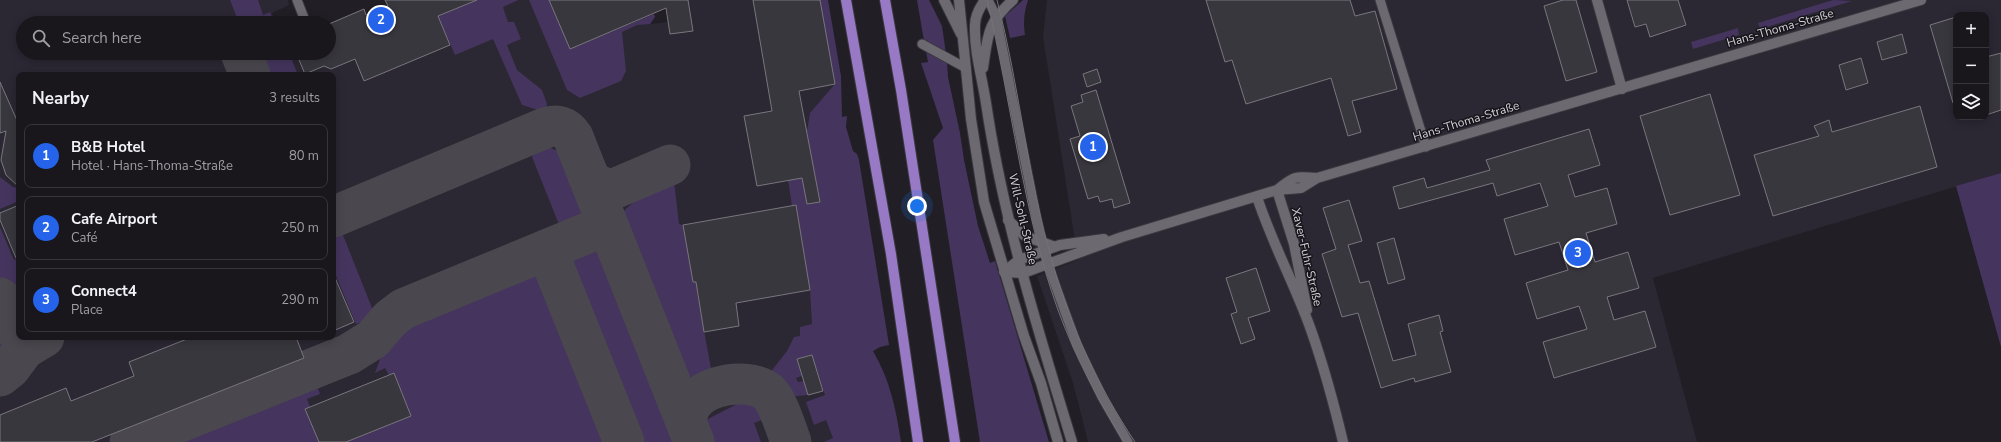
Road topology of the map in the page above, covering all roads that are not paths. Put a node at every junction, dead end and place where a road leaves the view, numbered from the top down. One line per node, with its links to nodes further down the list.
1 (297, 0): 14 (lane)
2 (846, 0): 32 (main road)
3 (885, 0): 33 (main road)
4 (944, 0): 16 (street)
5 (959, 0): 16 (street)
6 (985, 0): 19 (street, Will-Sohl-Straße)
7 (988, 0): 15 (lane)
8 (1013, 0): 15 (street)
9 (1380, 0): 21 (lane)
10 (1597, 0): 20 (street)
11 (1885, 0): 13 (street)
12 (1921, 0): 13 (street, Hans-Thoma-Straße)
13 (1888, 10): 20 (street, Hans-Thoma-Straße)
14 (303, 16)
15 (996, 16): 19 (street); 26 (lane)
16 (964, 39): 18 (street)
17 (922, 44): 18 (lane)
18 (966, 68): 29 (street)
19 (982, 76): 24 (street, Will-Sohl-Straße)
20 (1622, 89): 21 (street, Hans-Thoma-Straße)
21 (1426, 147): 22 (street, Hans-Thoma-Straße)
22 (1277, 190): 23 (street, Hans-Thoma-Straße); 31 (street, Xaver-Fuhr-Straße)
23 (1257, 197): 25 (street, Hans-Thoma-Straße); 31 (street, Xaver-Fuhr-Straße)
24 (1008, 220): 26 (street, Hans-Thoma-Straße); 27 (street, Will-Sohl-Straße)
25 (1122, 237): 26 (street, Hans-Thoma-Straße); 28 (street, Hans-Thoma-Straße)
26 (1043, 246): 27 (street); 28 (lane)
27 (1019, 260): 29 (street); 30 (street, Will-Sohl-Straße)
28 (1048, 265): 30 (street, Hans-Thoma-Straße); 36 (lane)
29 (1004, 272): 30 (street, Hans-Thoma-Straße); 34 (street)
30 (1023, 274): 35 (street, Will-Sohl-Straße)
31 (1310, 330): 37 (street, Xaver-Fuhr-Straße)
32 (918, 442)
33 (955, 442)
34 (1058, 442)
35 (1072, 442)
36 (1128, 442)
37 (1343, 442)

